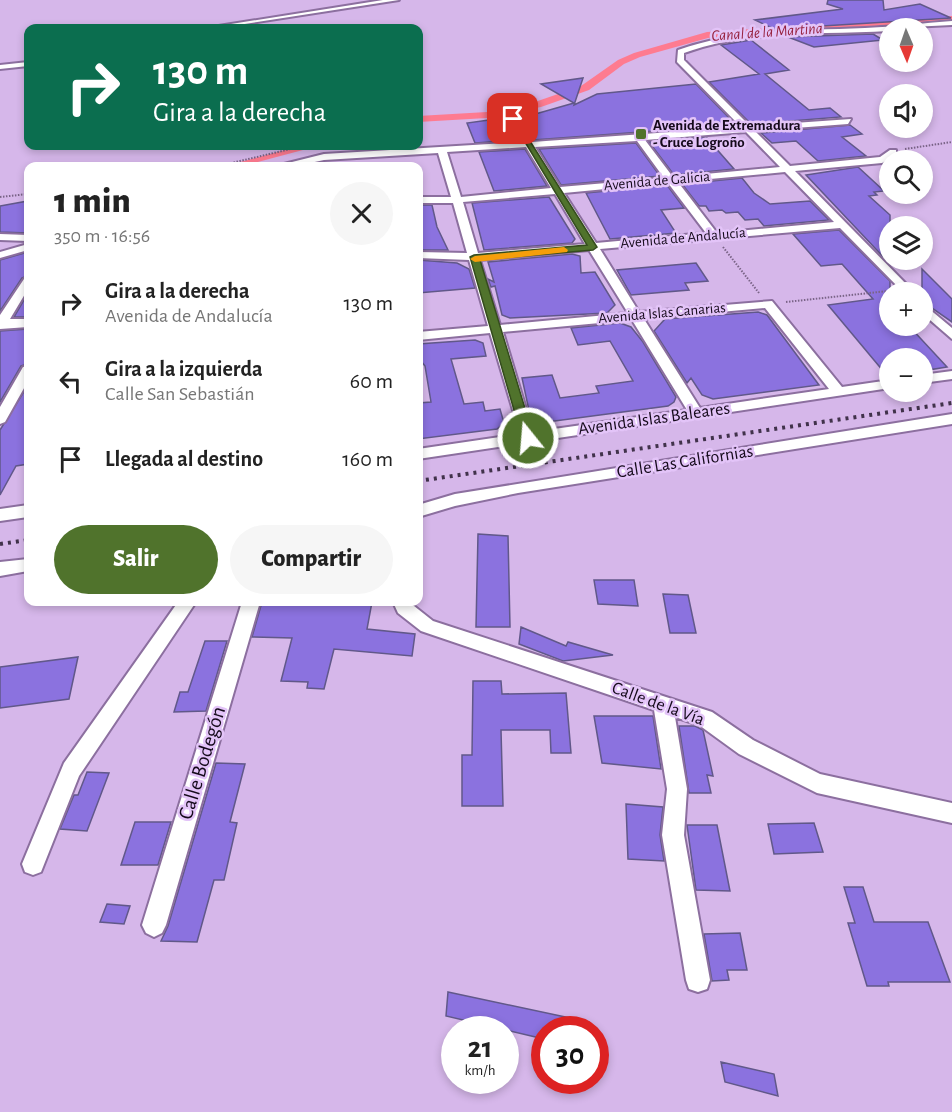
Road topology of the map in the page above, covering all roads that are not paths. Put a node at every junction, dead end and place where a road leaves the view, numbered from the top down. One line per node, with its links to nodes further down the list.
1 (396, 0): 3 (street)
2 (952, 23): 4 (street)
3 (236, 24)
4 (933, 25)
5 (879, 30): 10 (street)
6 (24, 64): 7 (street)
7 (0, 67)
8 (513, 119): 12 (street)
9 (848, 121): 10 (street)
10 (748, 130): 11 (street); 16 (street)
11 (639, 138): 12 (street); 17 (street)
12 (529, 145): 13 (street); 18 (street)
13 (442, 150): 15 (street); 20 (street)
14 (879, 160): 16 (street, Avenida de Galicia)
15 (323, 162)
16 (787, 170): 17 (street, Avenida de Galicia); 21 (street)
17 (671, 180): 18 (street, Avenida de Galicia); 22 (street)
18 (558, 190): 20 (street, Avenida de Galicia); 25 (street)
19 (423, 200): 20 (street, Avenida de Galicia)
20 (457, 200): 29 (street)
21 (840, 225): 22 (street, Avenida de Andalucía); 30 (street)
22 (713, 235): 25 (street, Avenida de Andalucía)
23 (0, 237): 24 (street)
24 (24, 238)
25 (593, 247): 29 (street, Avenida de Andalucía); 32 (street)
26 (24, 248): 27 (street)
27 (0, 255)
28 (423, 255): 29 (street, Avenida de Andalucía)
29 (474, 257): 36 (street)
30 (898, 282)
31 (24, 287): 35 (street)
32 (635, 315): 36 (street, Avenida Islas Canarias); 43 (street, Avenida Islas Canarias); 44 (street)
33 (933, 317): 37 (street)
34 (24, 322): 35 (street)
35 (1, 324)
36 (495, 329): 38 (street, Avenida Islas Canarias); 47 (street)
37 (952, 335)
38 (423, 336)
39 (952, 375): 41 (street)
40 (24, 377): 45 (street)
41 (933, 378)
42 (879, 386): 43 (street, Avenida Islas Baleares)
43 (839, 392): 44 (street, Avenida Islas Baleares)
44 (696, 413): 47 (street, Avenida Islas Baleares)
45 (0, 419)
46 (952, 419): 49 (street, Calle Las Californias)
47 (528, 438): 48 (street, Avenida Islas Baleares)
48 (423, 453)
49 (423, 510)
50 (24, 512): 51 (street)
51 (0, 515)
52 (24, 565): 53 (street)
53 (0, 568)
54 (184, 606): 59 (street)
55 (250, 606): 60 (street, Calle Bodegón)
56 (403, 606): 57 (street, Calle de la Vía)
57 (663, 704): 58 (street, Calle de la Vía); 61 (street)
58 (952, 813)
59 (33, 864)
60 (154, 925)
61 (698, 980)

